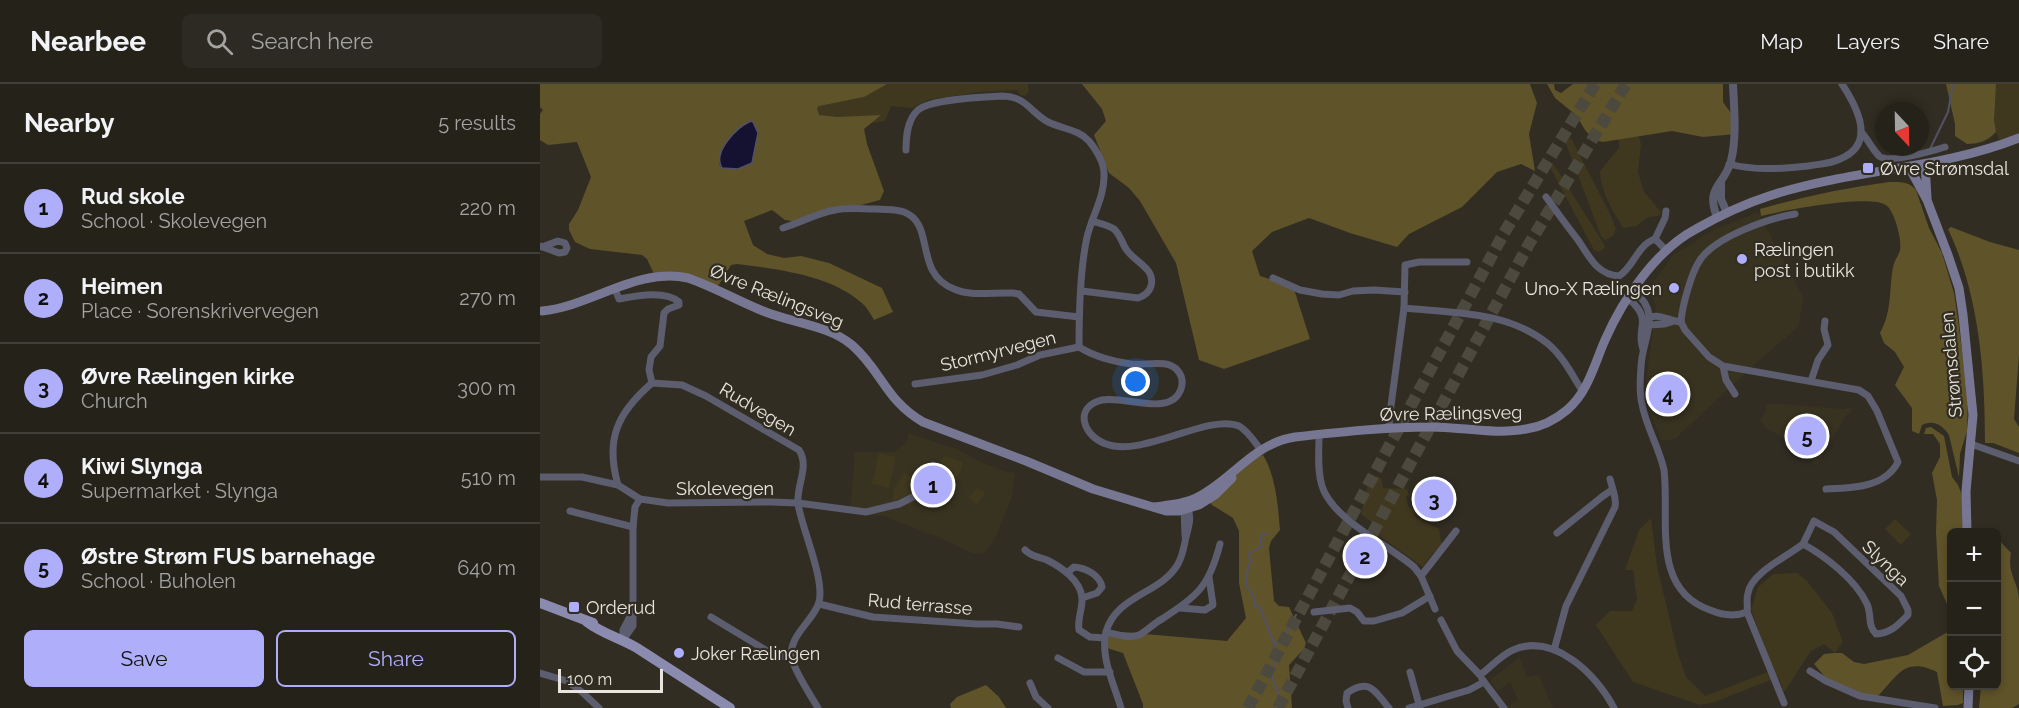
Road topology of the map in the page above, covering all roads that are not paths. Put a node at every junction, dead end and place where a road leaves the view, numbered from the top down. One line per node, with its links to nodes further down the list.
1 (1733, 84): 7 (street)
2 (1842, 84): 3 (street)
3 (1861, 132): 5 (street); 7 (street)
4 (2019, 138): 8 (main road, Øvre Rælingsveg)
5 (1945, 147)
6 (906, 150): 17 (street)
7 (1729, 164): 10 (street)
8 (1925, 164): 9 (main road, Øvre Rælingsveg); 12 (main road, Strømsdalen)
9 (1909, 167): 12 (main road, Strømsdalen); 14 (main road, Øvre Rælingsveg)
10 (1721, 182): 14 (street); 16 (street)
11 (1546, 197): 19 (street)
12 (1927, 200): 42 (main road, Strømsdalen)
13 (1666, 212): 19 (street)
14 (1727, 213): 16 (main road, Øvre Rælingsveg)
15 (1795, 214): 32 (street)
16 (1717, 218): 20 (main road, Øvre Rælingsveg)
17 (1092, 221): 24 (street); 24 (street)
18 (783, 228): 29 (street)
19 (1655, 238): 20 (street)
20 (1666, 250): 26 (main road, Øvre Rælingsveg)
21 (1467, 262): 25 (street)
22 (1273, 278): 25 (street)
23 (615, 289): 28 (main road, Øvre Rælingsveg); 36 (street); 53 (main road, Øvre Rælingsveg)
24 (1082, 291): 29 (street)
25 (1405, 292): 27 (street)
26 (1632, 295): 30 (street); 38 (main road, Øvre Rælingsveg)
27 (1404, 308): 38 (street); 40 (street)
28 (541, 311)
29 (1079, 317): 33 (street)
30 (1647, 321): 32 (street); 72 (street)
31 (1825, 321): 35 (street)
32 (1678, 322): 34 (street)
33 (1079, 347): 37 (street, Stormyrvegen); 43 (street, Stormyrvegen)
34 (1723, 366): 35 (street); 39 (street)
35 (1811, 381): 48 (street)
36 (652, 384): 47 (street); 52 (street, Rudvegen)
37 (915, 384)
38 (1583, 392): 40 (main road, Øvre Rælingsveg)
39 (1736, 394)
40 (1389, 428): 41 (main road, Øvre Rælingsveg)
41 (1319, 435): 43 (main road, Øvre Rælingsveg); 63 (street)
42 (1971, 444): 44 (street); 56 (main road, Strømsdalen)
43 (1260, 449): 53 (main road, Øvre Rælingsveg)
44 (2019, 461)
45 (540, 477): 47 (street)
46 (1610, 479): 49 (street)
47 (618, 485): 51 (street)
48 (1826, 489)
49 (1612, 490): 58 (street); 78 (street)
50 (921, 493): 52 (street, Skolevegen)
51 (640, 499): 52 (street, Skolevegen); 55 (street)
52 (798, 503): 68 (street, Rudvegen)
53 (1186, 507): 76 (street)
54 (570, 511): 55 (street)
55 (633, 527): 77 (street)
56 (1967, 528)
57 (1456, 531): 63 (street)
58 (1557, 533)
59 (1220, 544): 64 (street)
60 (1803, 544): 60 (street, Slynga); 72 (street, Slynga)
61 (1025, 550): 62 (street)
62 (1067, 573): 66 (street); 66 (street)
63 (1421, 576): 65 (street)
64 (1209, 577): 69 (street); 69 (street)
65 (1430, 596): 70 (street); 71 (street)
66 (1082, 598): 76 (street)
67 (540, 603): 77 (main road)
68 (819, 604): 75 (street, Rud terrasse); 80 (street)
69 (1180, 608): 76 (street)
70 (1435, 609)
71 (1314, 612)
72 (1747, 612): 88 (street)
73 (711, 617): 80 (street)
74 (1441, 620): 85 (street)
75 (1019, 627)
76 (1106, 635): 82 (street)
77 (623, 640): 91 (main road)
78 (1554, 650): 85 (street); 99 (street)
79 (1058, 658): 82 (street)
80 (792, 659): 92 (street)
81 (1810, 671): 100 (street)
82 (1110, 672): 94 (street)
83 (1410, 672): 89 (street)
84 (540, 673): 90 (street)
85 (1482, 679): 89 (street); 98 (street)
86 (1030, 683): 93 (street)
87 (1969, 690): 101 (main road)
88 (1784, 704)
89 (1420, 706): 97 (street)
90 (599, 708)
91 (730, 708)
92 (818, 708)
93 (1048, 708)
94 (1121, 708)
95 (1348, 708): 96 (street)
96 (1389, 708)
97 (1409, 708)
98 (1504, 708)
99 (1614, 708)
100 (1935, 708)
101 (1968, 708)

